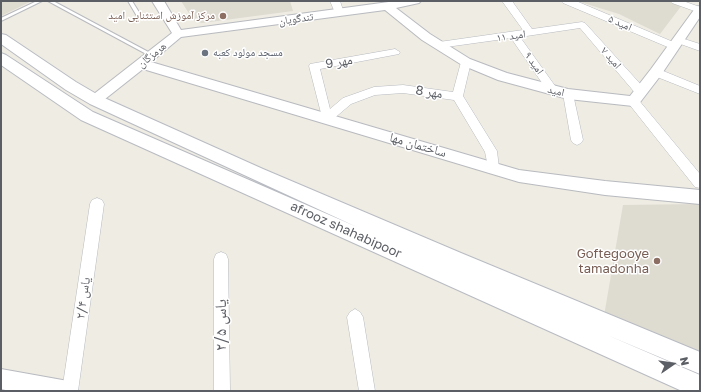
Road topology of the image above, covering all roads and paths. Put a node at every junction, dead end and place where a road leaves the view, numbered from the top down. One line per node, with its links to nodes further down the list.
1 (40, 1): 14 (lane)
2 (50, 1): 25 (lane)
3 (130, 1): 13 (lane)
4 (158, 1): 17 (street, هرمزگان)
5 (335, 1): 12 (street)
6 (414, 1): 10 (street, تندگویان)
7 (507, 1): 16 (street)
8 (566, 1): 20 (street, امید ۵)
9 (675, 1): 11 (street)
10 (387, 6): 12 (street, تندگویان); 21 (street, امید)
11 (699, 12): 20 (street)
12 (339, 13): 17 (street, تندگویان)
13 (140, 17)
14 (1, 20)
15 (582, 25): 16 (street, امید ۱۱); 32 (street, امید ۷)
16 (530, 33): 18 (street, امید ۱۱)
17 (178, 34): 25 (street, هرمزگان)
18 (514, 35): 21 (street, امید ۱۱); 28 (street, امید ۹)
19 (1, 38): 33 (main road, afrooz shahabipoor)
20 (676, 43): 22 (street, امید ۵); 27 (street)
21 (439, 45): 26 (street, امید)
22 (700, 48)
23 (395, 52): 34 (street, مهر 9)
24 (1, 58): 37 (main road, afrooz shahabipoor)
25 (147, 60): 33 (street, هرمزگان); 34 (street, ساختمان مها)
26 (466, 62): 28 (street, امید); 31 (street)
27 (656, 72): 29 (street); 32 (street)
28 (553, 90): 30 (street, امید)
29 (700, 90)
30 (568, 94): 32 (street, امید); 35 (street)
31 (457, 96): 34 (street, مهر 8); 36 (street, مهر 8)
32 (637, 96): 38 (street, امید ۷)
33 (95, 100): 37 (main road, afrooz shahabipoor)
34 (327, 118): 36 (street, ساختمان مها)
35 (577, 140)
36 (494, 168): 39 (street, ساختمان مها)
37 (252, 180): 43 (main road, afrooz shahabipoor); 45 (main road, afrooz shahabipoor)
38 (700, 183)
39 (700, 197)
40 (97, 204): 46 (street, یاس ۲/۴)
41 (221, 259): 47 (street, یاس ۲/۵)
42 (355, 317): 48 (street)
43 (700, 363)
44 (1, 379): 46 (street)
45 (700, 387)
46 (69, 391)
47 (222, 391)
48 (367, 391)

